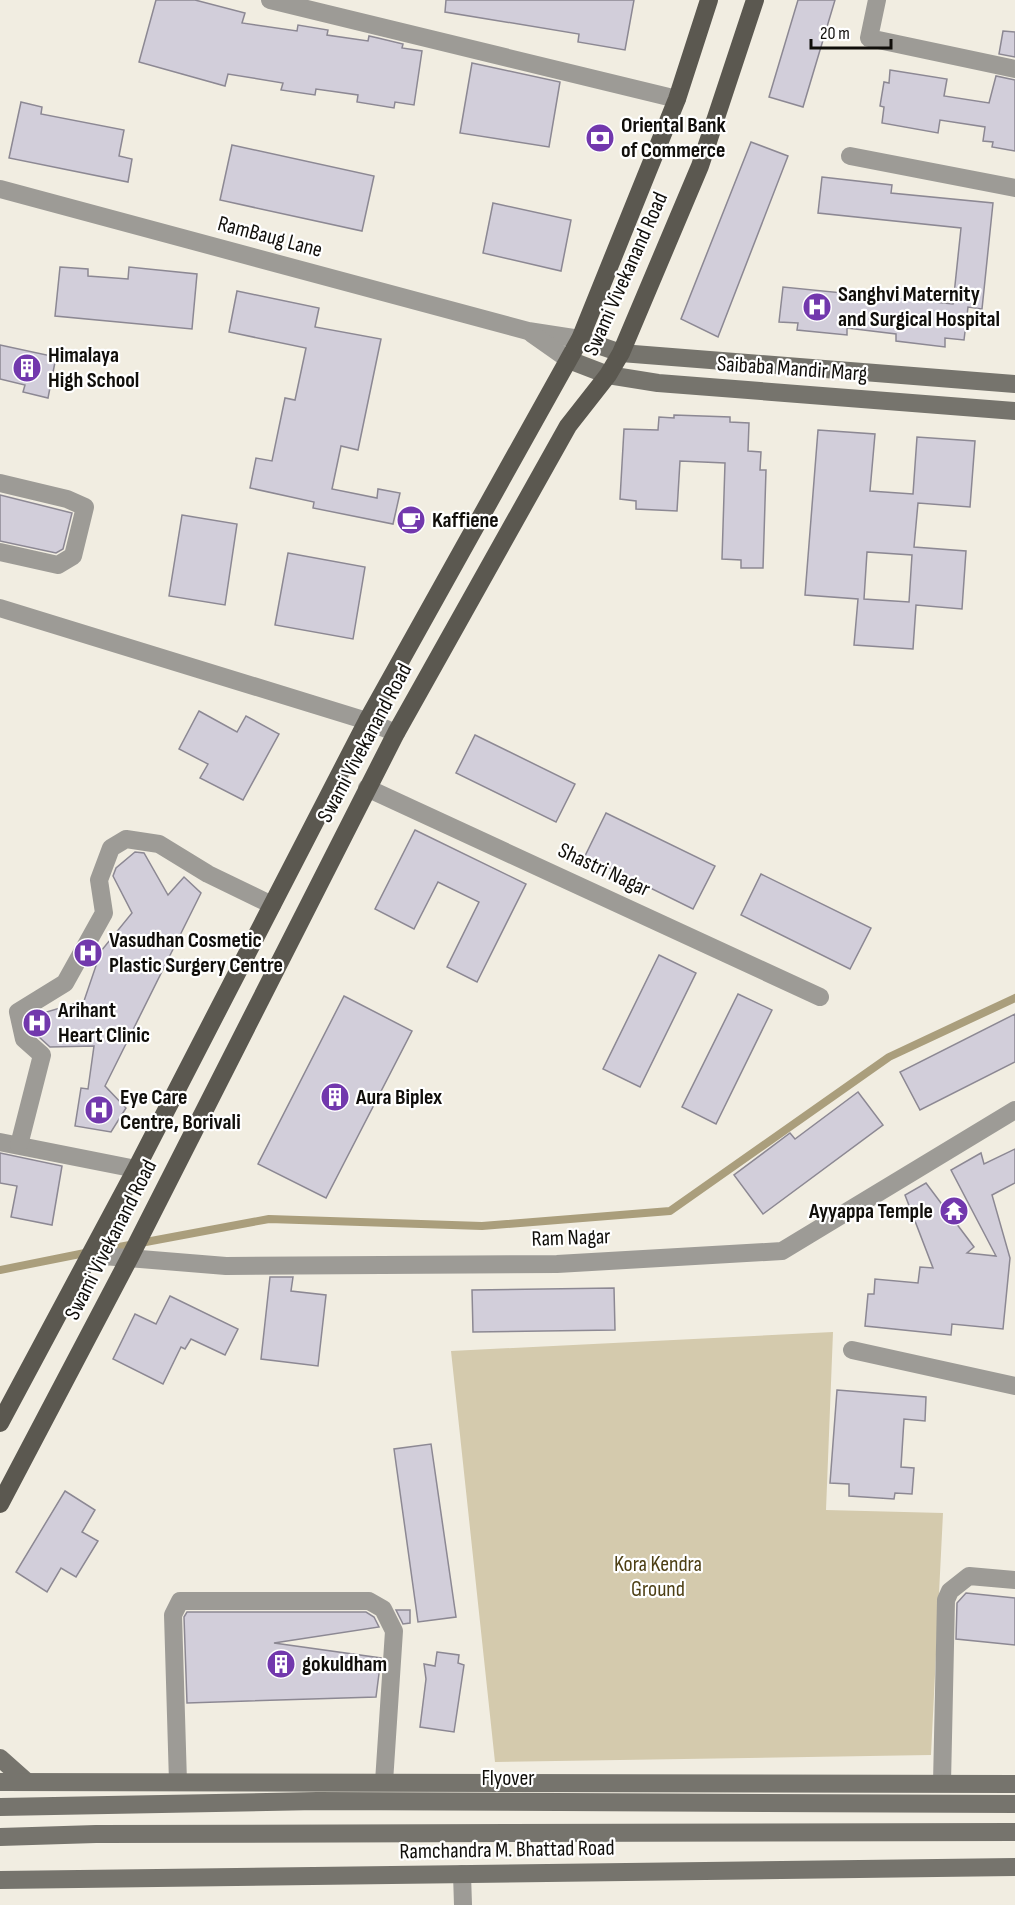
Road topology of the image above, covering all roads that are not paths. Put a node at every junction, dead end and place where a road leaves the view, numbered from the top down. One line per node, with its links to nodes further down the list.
1 (270, 0): 6 (street)
2 (709, 0): 6 (main road, Swami Vivekanand Road)
3 (755, 0): 12 (main road, Swami Vivekanand Road)
4 (877, 0): 5 (street)
5 (1015, 69)
6 (676, 99): 11 (main road, Swami Vivekanand Road)
7 (850, 156): 8 (street)
8 (1015, 188)
9 (0, 189): 10 (street, RamBaug Lane)
10 (528, 331): 11 (street); 13 (street)
11 (580, 339): 12 (main road, Saibaba Mandir Marg); 13 (main road, Swami Vivekanand Road)
12 (621, 353): 14 (main road, Swami Vivekanand Road); 15 (main road, Saibaba Mandir Marg)
13 (569, 360): 14 (main road, Saibaba Mandir Marg); 20 (main road, Swami Vivekanand Road)
14 (608, 375): 16 (main road, Saibaba Mandir Marg); 21 (main road, Swami Vivekanand Road)
15 (1015, 384)
16 (1015, 411)
17 (0, 483): 18 (street)
18 (0, 552)
19 (0, 608): 20 (street)
20 (367, 721): 21 (street); 23 (main road, Swami Vivekanand Road)
21 (396, 733): 22 (main road, Swami Vivekanand Road)
22 (366, 788): 24 (street, Shastri Nagar); 30 (main road, Swami Vivekanand Road)
23 (272, 905): 27 (street); 28 (main road, Swami Vivekanand Road)
24 (820, 997)
25 (1015, 1110): 30 (street, Ram Nagar)
26 (0, 1142): 27 (street)
27 (19, 1145): 28 (street)
28 (136, 1169): 29 (main road, Swami Vivekanand Road)
29 (95, 1247): 30 (street, Ram Nagar); 33 (main road, Swami Vivekanand Road)
30 (131, 1256): 34 (main road, Swami Vivekanand Road)
31 (852, 1350): 32 (street)
32 (1015, 1386)
33 (0, 1423)
34 (0, 1504)
35 (1015, 1580): 41 (street)
36 (0, 1758): 38 (main road)
37 (0, 1782): 38 (main road)
38 (27, 1782): 39 (main road)
39 (178, 1782): 40 (main road); 40 (street)
40 (384, 1782): 41 (main road)
41 (942, 1784): 42 (main road)
42 (1015, 1784)
43 (1015, 1804): 44 (main road, Flyover)
44 (0, 1807)
45 (1015, 1832): 46 (main road)
46 (0, 1837)
47 (1015, 1867): 48 (main road, Ramchandra M. Bhattad Road)
48 (462, 1874): 49 (main road, Ramchandra M. Bhattad Road); 50 (street)
49 (0, 1880)
50 (463, 1905)

